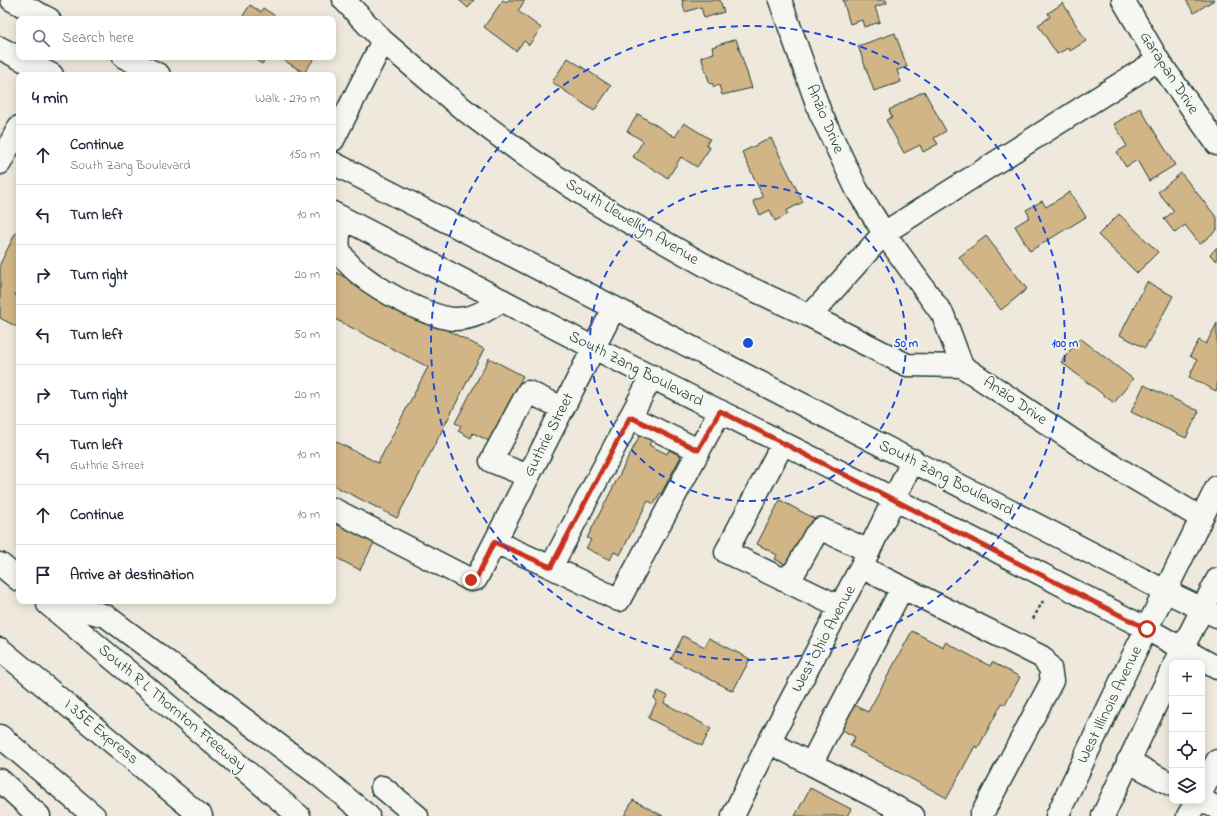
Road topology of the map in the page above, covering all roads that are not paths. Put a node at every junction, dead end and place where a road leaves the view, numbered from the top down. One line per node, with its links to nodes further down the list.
1 (12, 0): 5 (main road)
2 (344, 0): 6 (main road, South Llewellyn Avenue)
3 (780, 0): 18 (main road, Anzio Drive)
4 (1123, 0): 11 (main road, Garapan Drive)
5 (44, 16)
6 (383, 41): 14 (main road); 21 (main road, South Llewellyn Avenue)
7 (0, 48): 8 (main road)
8 (16, 55)
9 (27, 60): 12 (main road)
10 (130, 60): 13 (main road)
11 (1158, 60): 15 (main road, Garapan Drive); 18 (main road)
12 (50, 70)
13 (153, 72)
14 (336, 134)
15 (1217, 144)
16 (336, 166): 20 (main road, South Zang Boulevard)
17 (337, 215): 19 (main road, South Zang Boulevard); 19 (main road)
18 (884, 233): 21 (main road); 23 (main road, Anzio Drive)
19 (502, 300): 22 (main road, South Zang Boulevard)
20 (614, 308): 22 (main road, Guthrie Street); 30 (main road, South Zang Boulevard)
21 (810, 316): 23 (main road, South Llewellyn Avenue)
22 (594, 348): 24 (main road, South Zang Boulevard); 25 (main road, Guthrie Street)
23 (962, 366): 35 (main road, Anzio Drive)
24 (652, 376): 26 (main road, South Zang Boulevard); 27 (main road)
25 (563, 408): 31 (main road, Guthrie Street); 31 (main road)
26 (720, 411): 28 (main road, South Zang Boulevard); 29 (main road)
27 (630, 417): 29 (main road); 39 (main road)
28 (783, 443): 33 (main road, South Zang Boulevard); 41 (main road)
29 (696, 454): 39 (main road)
30 (913, 460): 33 (main road, West Ohio Avenue); 44 (main road, South Zang Boulevard)
31 (528, 476): 36 (main road, Guthrie Street)
32 (1217, 487): 35 (main road, West Illinois Avenue)
33 (894, 499): 37 (main road, West Ohio Avenue); 49 (main road, South Zang Boulevard)
34 (336, 511): 36 (main road, Guthrie Street)
35 (1201, 518): 44 (main road, West Illinois Avenue)
36 (494, 542): 39 (main road)
37 (865, 559): 41 (main road); 43 (main road); 47 (main road, West Ohio Avenue)
38 (0, 564): 40 (main road)
39 (551, 567)
40 (16, 577)
41 (783, 580): 47 (main road)
42 (1217, 580): 48 (main road)
43 (902, 588): 58 (main road); 74 (main road)
44 (1165, 591): 48 (main road, South Zang Boulevard); 49 (main road, West Illinois Avenue)
45 (48, 604): 69 (main road, South R L Thornton Freeway)
46 (61, 604): 70 (main road)
47 (840, 608): 55 (main road, West Ohio Avenue)
48 (1209, 612): 51 (main road)
49 (1147, 629): 51 (main road, South Zang Boulevard); 75 (main road, West Illinois Avenue)
50 (0, 649): 68 (main road, I 35E Express)
51 (1179, 656): 52 (main road, South Zang Boulevard)
52 (1217, 668)
53 (1169, 676): 56 (main road)
54 (0, 736): 67 (main road)
55 (769, 742): 58 (main road); 72 (main road, West Ohio Avenue)
56 (1128, 761): 60 (main road); 76 (main road)
57 (1217, 761): 61 (main road)
58 (811, 764): 73 (main road)
59 (0, 780): 66 (main road)
60 (1169, 783)
61 (1205, 785)
62 (382, 787): 71 (main road)
63 (1205, 802): 65 (main road)
64 (1195, 804): 77 (main road)
65 (1217, 808)
66 (39, 816)
67 (94, 816)
68 (201, 816)
69 (299, 816)
70 (368, 816)
71 (417, 816)
72 (733, 816)
73 (913, 816)
74 (981, 816)
75 (1057, 816)
76 (1103, 816)
77 (1188, 816)

